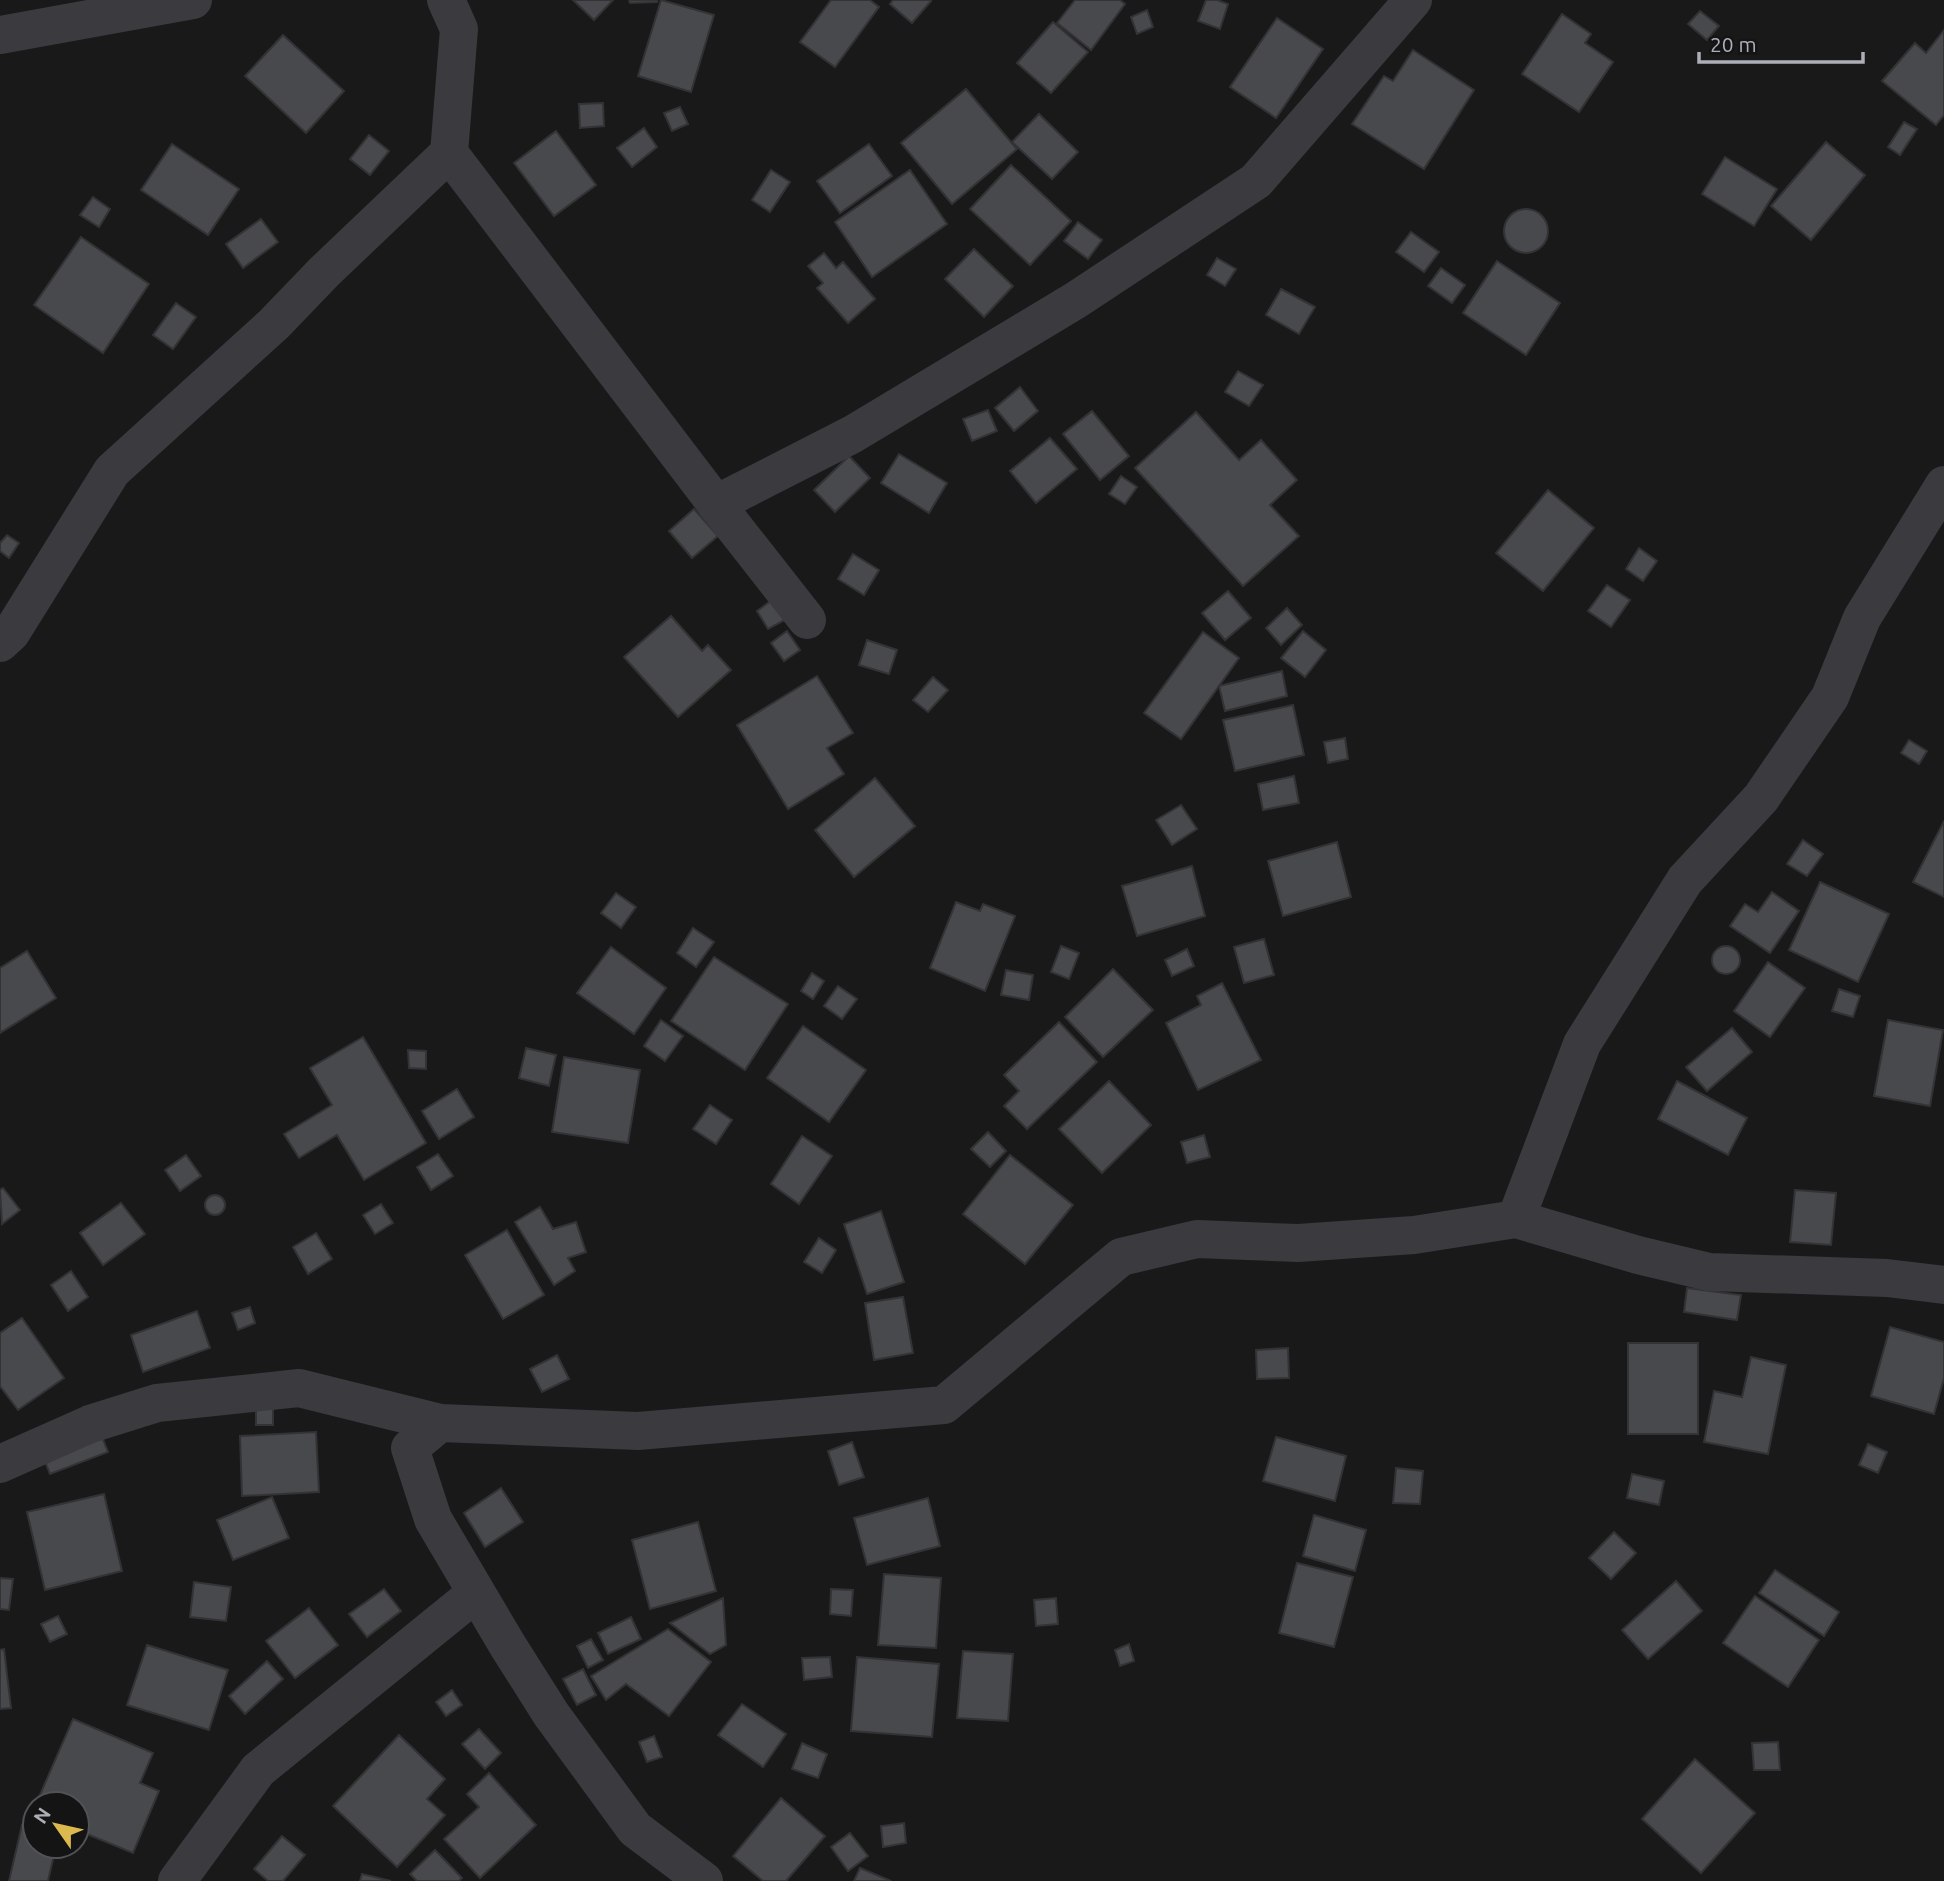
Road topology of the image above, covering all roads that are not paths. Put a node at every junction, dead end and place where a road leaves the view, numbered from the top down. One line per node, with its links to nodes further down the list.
1 (193, 0): 4 (street)
2 (446, 0): 5 (street)
3 (1413, 0): 7 (street)
4 (0, 35)
5 (449, 153): 7 (street); 9 (street)
6 (1944, 485): 10 (street)
7 (716, 504): 8 (street)
8 (807, 620)
9 (0, 643)
10 (1516, 1219): 11 (street); 12 (street)
11 (1944, 1285)
12 (440, 1423): 13 (street); 14 (street)
13 (0, 1464)
14 (476, 1593): 15 (street); 16 (street)
15 (177, 1881)
16 (704, 1881)

